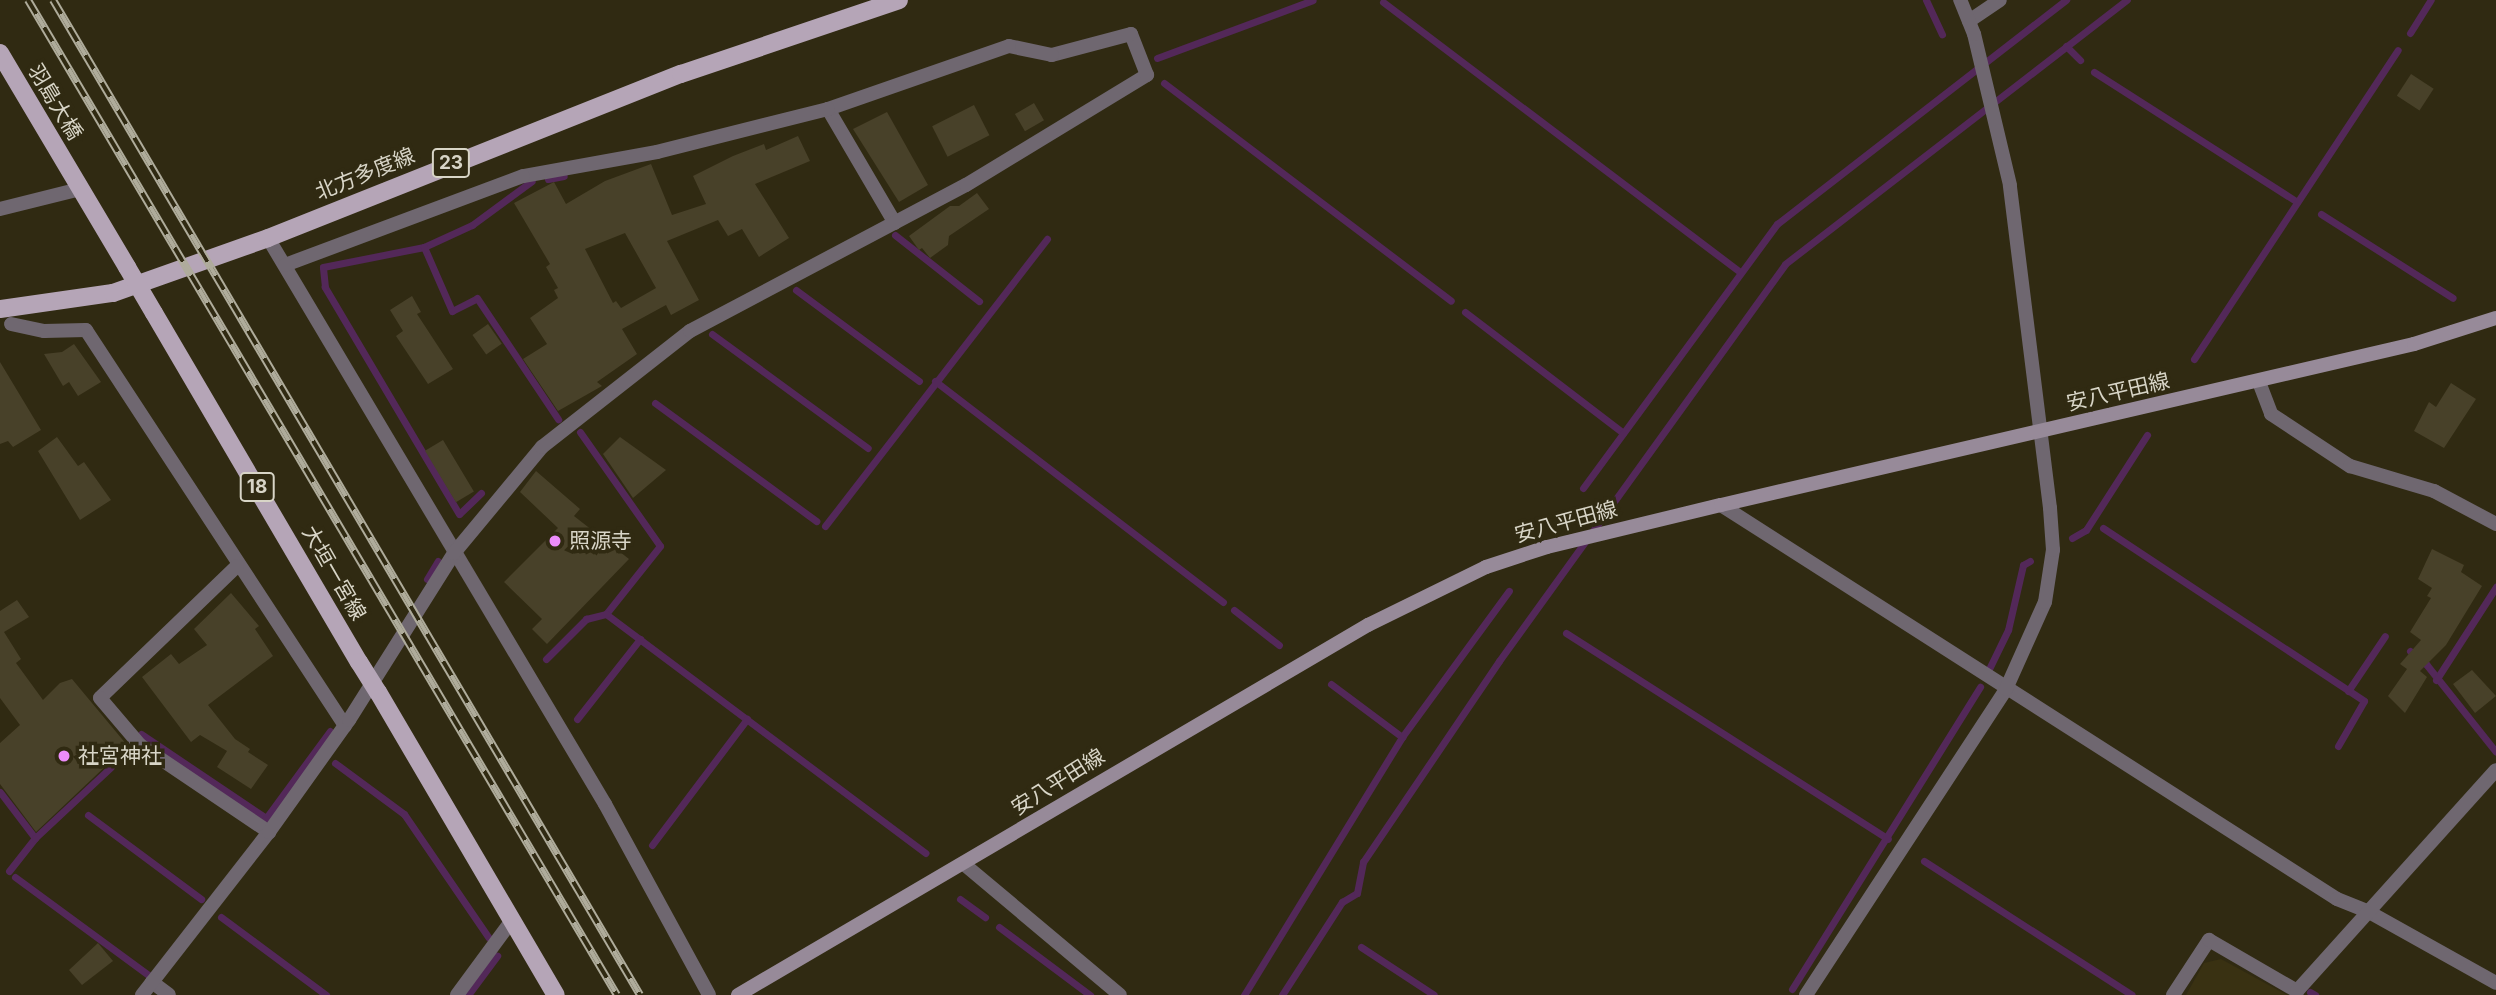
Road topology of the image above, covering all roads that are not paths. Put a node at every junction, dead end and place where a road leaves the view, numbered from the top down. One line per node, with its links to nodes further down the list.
1 (899, 0): 10 (main road, 北方多度線 / 23)
2 (1960, 0): 4 (street)
3 (2000, 0): 4 (street)
4 (1969, 21): 16 (street)
5 (0, 53): 7 (main road, 羽島大橋 / 18)
6 (828, 109): 9 (street); 9 (street); 11 (street)
7 (76, 181): 8 (street); 27 (main road, 大垣一宮線 / 18, bridge)
8 (0, 209)
9 (895, 223): 19 (street)
10 (268, 237): 11 (street); 12 (main road, 北方多度線 / 23)
11 (285, 265): 19 (street)
12 (0, 309)
13 (2496, 318): 15 (main road, 安八平田線)
14 (11, 324): 20 (street)
15 (2259, 382): 16 (main road, 安八平田線); 18 (street)
16 (2040, 432): 17 (main road, 安八平田線); 21 (street)
17 (1721, 505): 21 (street); 25 (main road, 安八平田線)
18 (2496, 524)
19 (454, 553): 22 (street); 34 (street)
20 (237, 566): 22 (street); 24 (street)
21 (2006, 689): 26 (street); 37 (street)
22 (345, 726): 24 (street)
23 (2496, 770): 26 (street)
24 (269, 832): 28 (street)
25 (965, 865): 35 (main road, 安八平田線); 36 (street)
26 (2369, 912): 29 (street); 38 (street)
27 (512, 920): 32 (street); 33 (main road, 大垣一宮線 / 18)
28 (152, 982): 30 (street); 31 (street)
29 (2496, 983)
30 (142, 995)
31 (169, 995)
32 (457, 995)
33 (556, 995)
34 (709, 995)
35 (738, 995)
36 (1120, 995)
37 (1805, 995)
38 (2173, 995)

